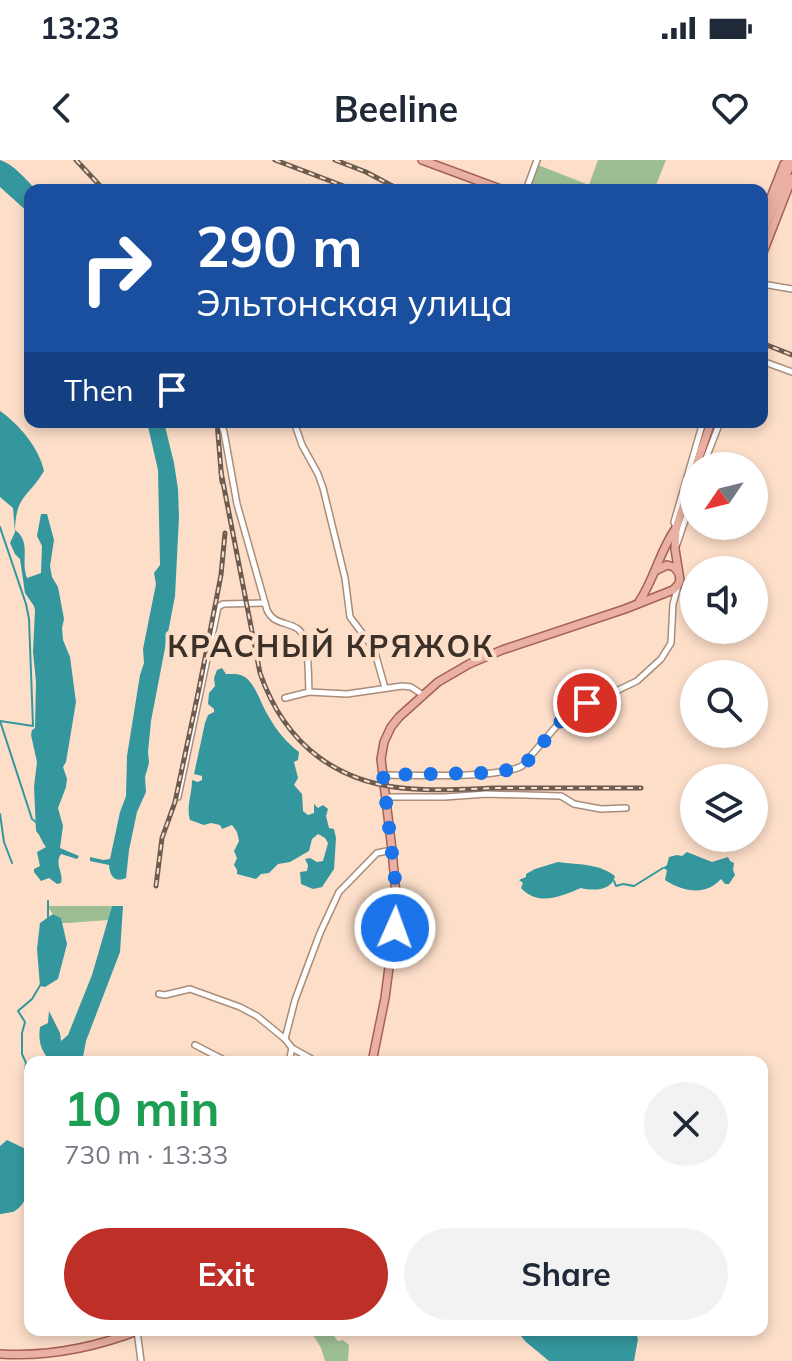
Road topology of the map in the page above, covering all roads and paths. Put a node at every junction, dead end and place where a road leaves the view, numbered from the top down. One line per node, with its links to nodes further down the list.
1 (422, 160): 5 (main road)
2 (537, 160): 6 (street)
3 (792, 161): 7 (main road); 8 (main road)
4 (792, 178): 9 (main road)
5 (487, 184)
6 (528, 184)
7 (768, 205)
8 (768, 220)
9 (768, 240)
10 (768, 285): 11 (street)
11 (792, 289)
12 (768, 363): 13 (street)
13 (792, 372)
14 (222, 428): 29 (street)
15 (296, 428): 32 (street)
16 (706, 428): 22 (street)
17 (707, 428): 19 (main road)
18 (718, 428): 20 (street)
19 (700, 452)
20 (708, 452)
21 (680, 516): 22 (main road)
22 (676, 528): 24 (main road); 26 (main road)
23 (680, 535): 24 (street)
24 (675, 549): 25 (main road)
25 (678, 572): 26 (main road); 27 (main road)
26 (655, 574): 28 (main road); 30 (main road)
27 (678, 585): 28 (main road); 31 (street)
28 (668, 591): 30 (main road); 31 (street)
29 (265, 603): 33 (street); 37 (street)
30 (638, 604): 34 (main road)
31 (673, 604): 36 (street)
32 (385, 688): 33 (street); 34 (street)
33 (309, 692): 35 (street)
34 (423, 695): 36 (main road)
35 (285, 698)
36 (383, 775): 38 (main road)
37 (178, 797)
38 (386, 797): 39 (street); 40 (main road)
39 (626, 808)
40 (392, 850): 42 (street); 48 (main road)
41 (159, 994): 42 (street)
42 (285, 1039): 44 (street)
43 (195, 1045): 45 (street)
44 (292, 1048): 46 (street); 47 (street)
45 (216, 1056)
46 (290, 1056)
47 (306, 1056)
48 (373, 1056)
49 (121, 1336): 52 (main road)
50 (139, 1336): 54 (street)
51 (0, 1354): 53 (main road)
52 (46, 1357): 53 (main road)
53 (14, 1358)
54 (141, 1361)

